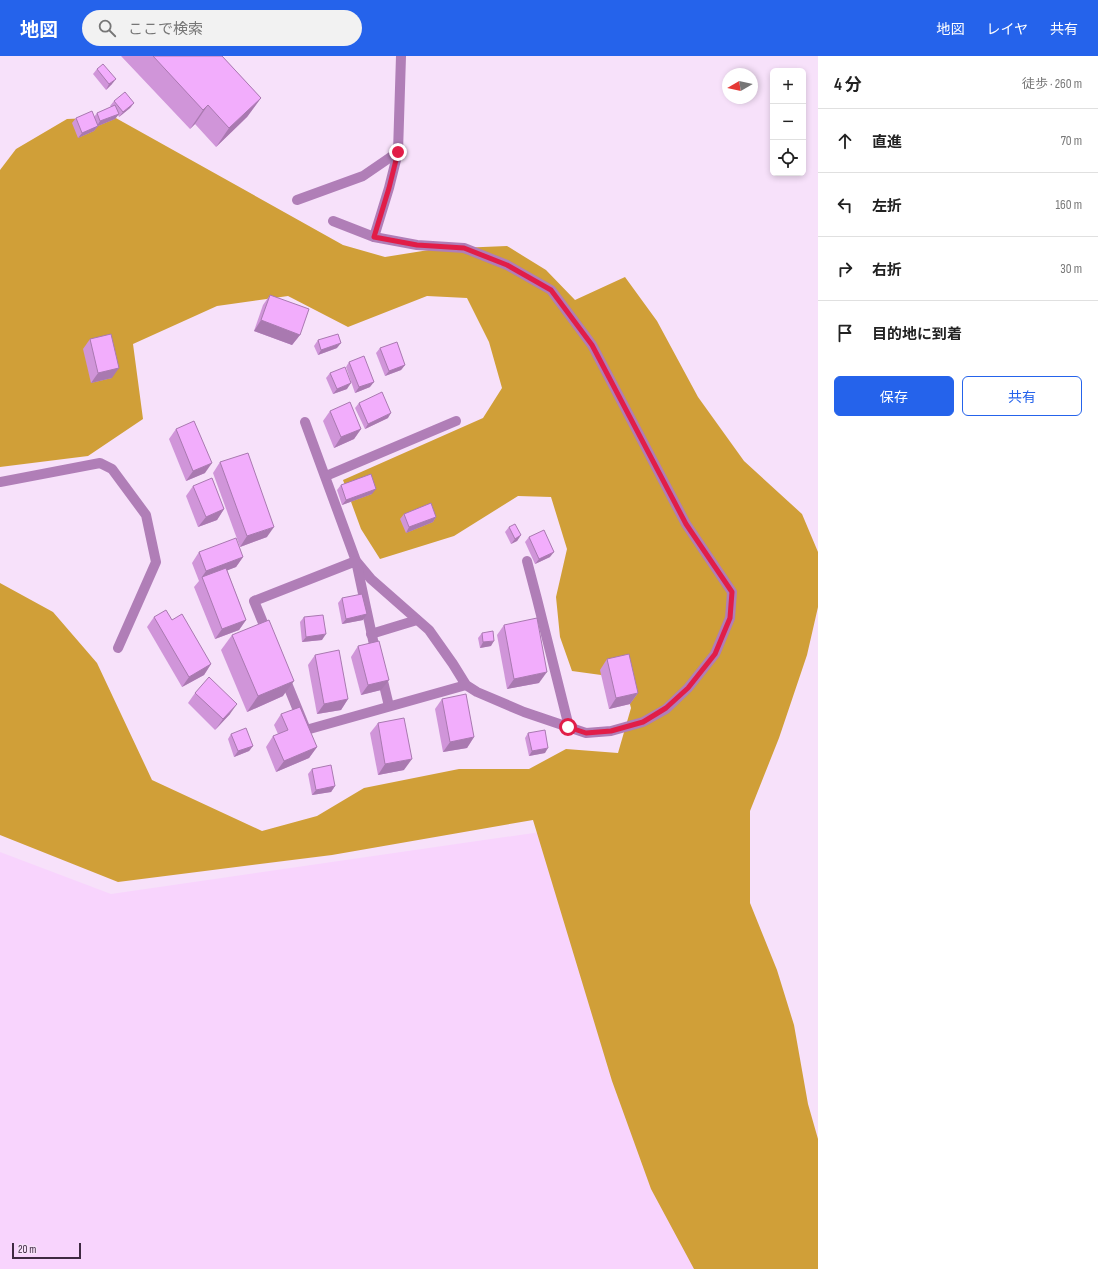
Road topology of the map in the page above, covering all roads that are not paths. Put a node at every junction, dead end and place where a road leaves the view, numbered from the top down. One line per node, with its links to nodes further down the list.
1 (401, 56): 2 (street)
2 (398, 152): 3 (street); 5 (street)
3 (297, 200)
4 (333, 221): 5 (street)
5 (374, 237): 19 (street)
6 (456, 421): 8 (street)
7 (305, 422): 8 (street)
8 (326, 476): 10 (street)
9 (0, 482): 15 (street)
10 (356, 560): 12 (street); 13 (street); 14 (street)
11 (527, 561): 19 (street)
12 (417, 620): 13 (street); 17 (street)
13 (371, 634): 18 (street)
14 (271, 644)
15 (118, 648)
16 (280, 666): 18 (street)
17 (466, 685): 18 (street); 19 (street)
18 (389, 706)
19 (568, 727)

